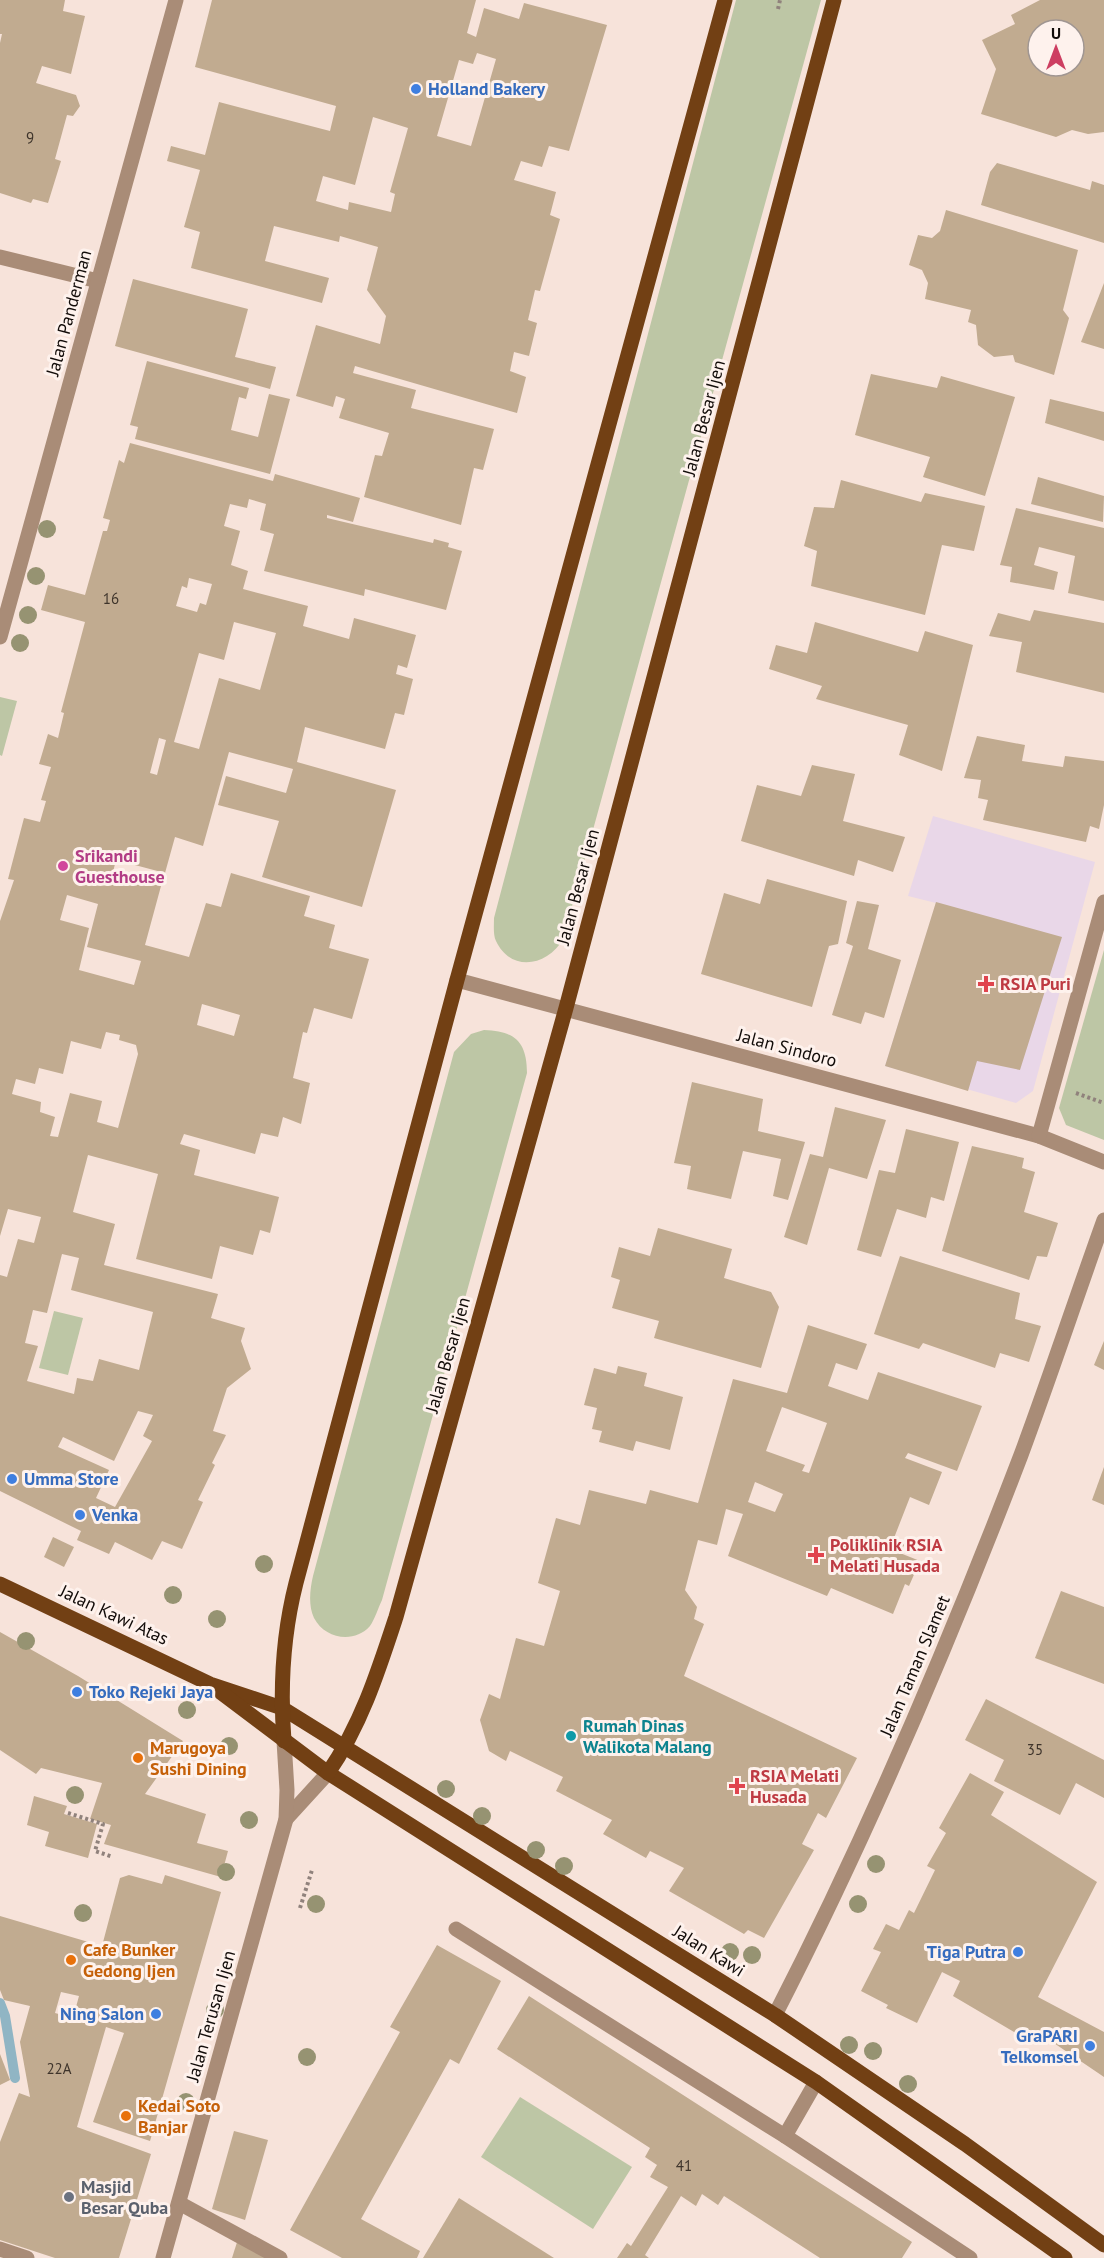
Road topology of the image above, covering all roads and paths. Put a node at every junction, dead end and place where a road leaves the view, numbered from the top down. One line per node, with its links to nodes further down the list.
1 (176, 0): 9 (street, Jalan Panderman)
2 (712, 0): 7 (main road)
3 (725, 0): 7 (main road)
4 (780, 0): 6 (path)
5 (834, 0): 13 (main road, Jalan Besar Ijen)
6 (778, 9)
7 (720, 22): 12 (main road)
8 (0, 257): 9 (street)
9 (98, 281): 10 (street, Jalan Panderman)
10 (0, 637)
11 (1104, 902): 14 (street)
12 (457, 980): 13 (street, Jalan Sindoro); 19 (main road)
13 (566, 1008): 14 (street, Jalan Sindoro); 21 (main road, Jalan Besar Ijen)
14 (1039, 1136): 15 (street, Jalan Sindoro)
15 (1104, 1162)
16 (1104, 1220): 29 (street, Jalan Taman Slamet)
17 (0, 1584): 18 (main road, Jalan Kawi Atas)
18 (210, 1684): 19 (main road, Jalan Kawi Atas); 20 (main road, Jalan Kawi Atas)
19 (282, 1708): 20 (main road); 21 (main road, Jalan Kawi)
20 (284, 1741): 22 (main road); 24 (street, Jalan Terusan Ijen)
21 (346, 1747): 22 (main road, Jalan Besar Ijen); 29 (main road, Jalan Kawi)
22 (328, 1773): 24 (street, Jalan Terusan Ijen); 30 (main road)
23 (68, 1814): 25 (path)
24 (286, 1819): 32 (street, Jalan Terusan Ijen)
25 (112, 1857)
26 (312, 1870): 27 (path)
27 (300, 1908)
28 (456, 1929): 31 (street)
29 (775, 2015): 33 (main road, Jalan Kawi)
30 (816, 2082): 31 (street); 39 (main road)
31 (785, 2136): 38 (street)
32 (179, 2203): 36 (street, Jalan Terusan Ijen); 37 (street)
33 (1104, 2245)
34 (0, 2249): 35 (street)
35 (27, 2258)
36 (163, 2258)
37 (280, 2258)
38 (970, 2258)
39 (1065, 2258)

